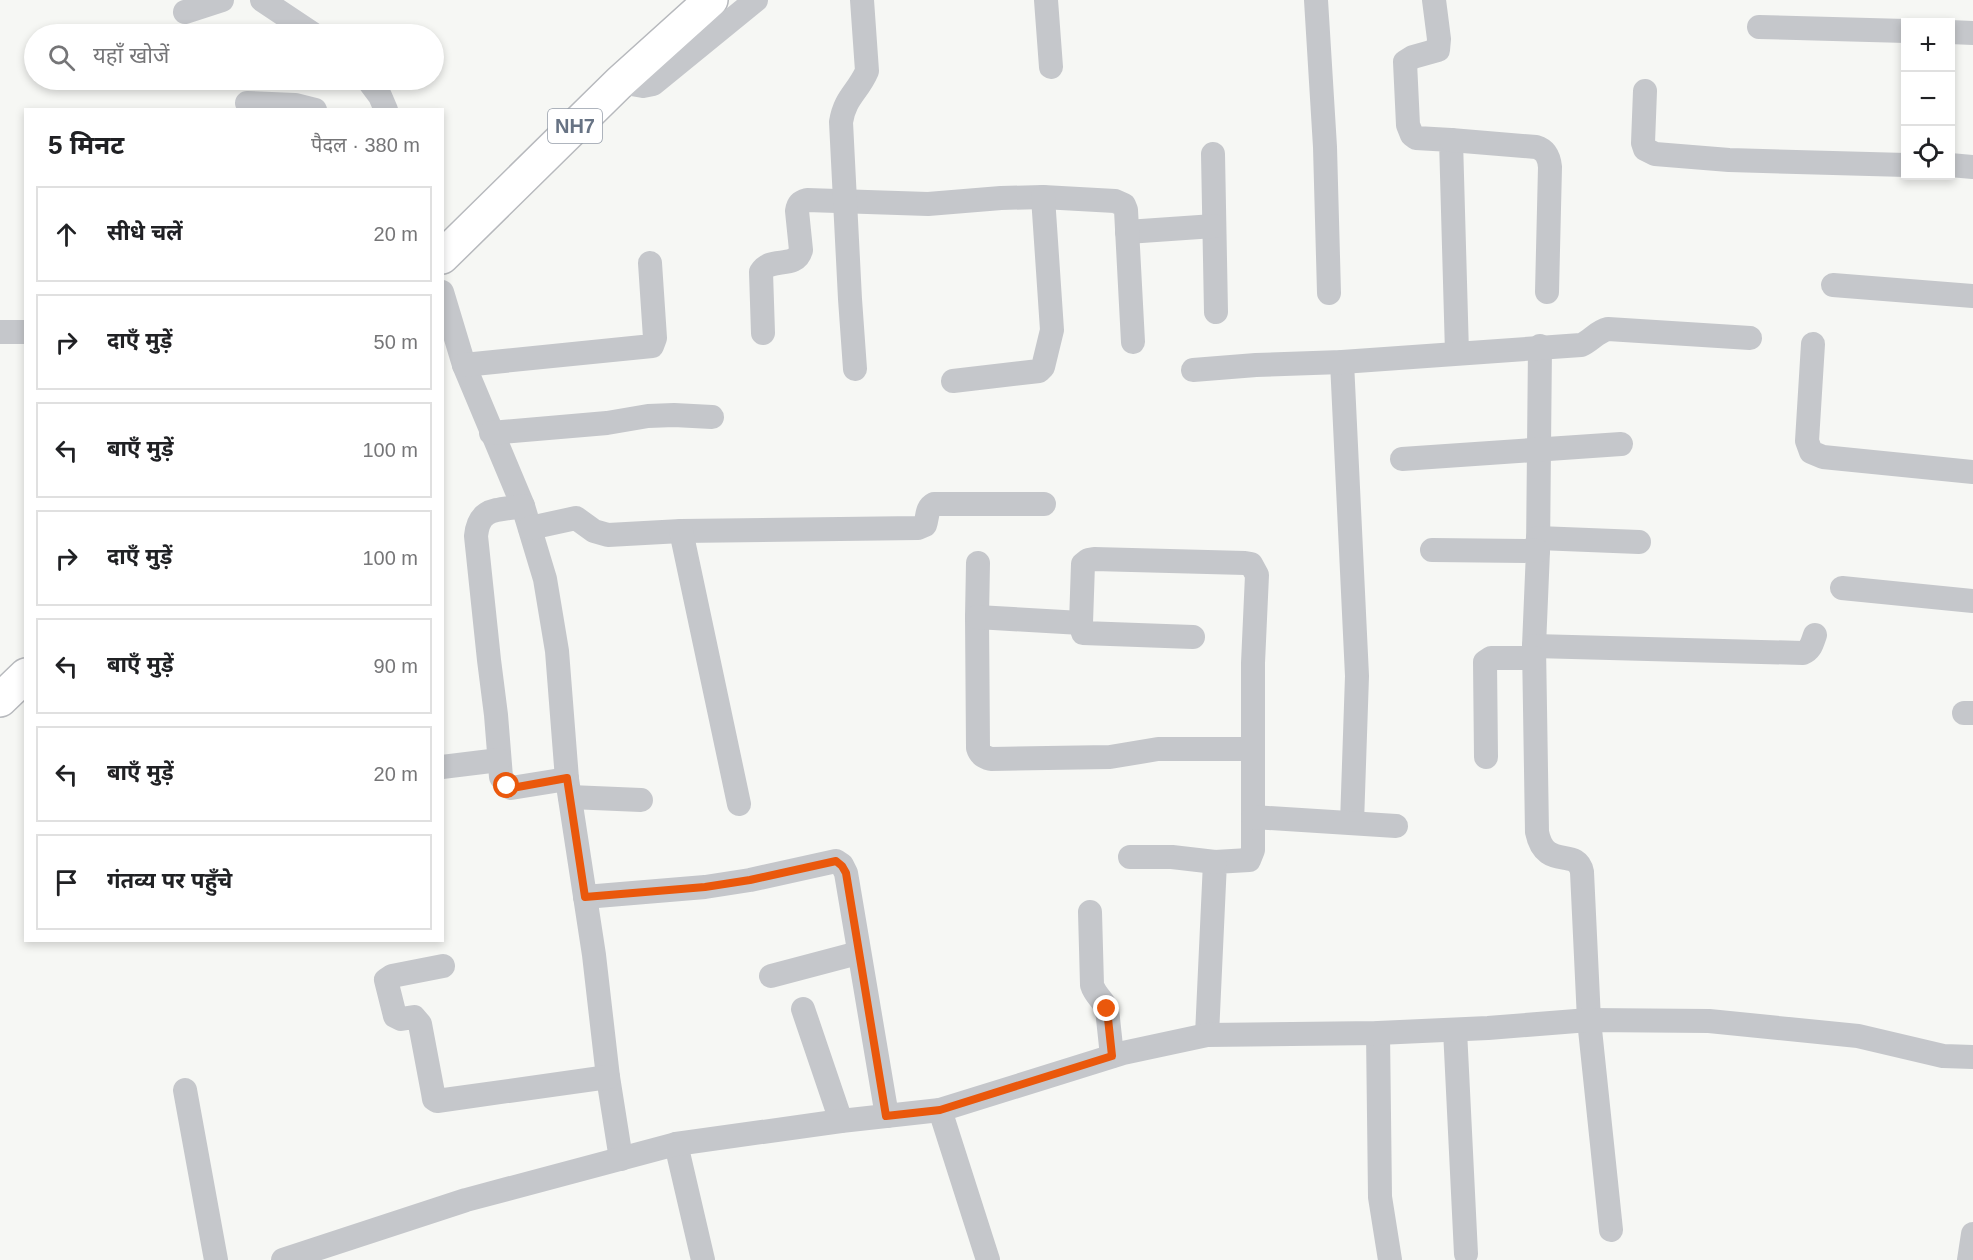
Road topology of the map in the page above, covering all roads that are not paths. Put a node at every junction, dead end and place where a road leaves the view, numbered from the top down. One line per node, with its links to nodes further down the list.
1 (222, 0): 9 (street)
2 (262, 0): 10 (street)
3 (756, 0): 16 (street)
4 (862, 0): 28 (street)
5 (1046, 0): 15 (street)
6 (1316, 0): 35 (street)
7 (1434, 0): 22 (street)
8 (696, 5): 16 (highway, NH7)
9 (185, 12)
10 (298, 24)
11 (1759, 27): 12 (street)
12 (1901, 31)
13 (1955, 32): 14 (street)
14 (1973, 33)
15 (1051, 67)
16 (620, 82): 31 (highway, NH7)
17 (376, 90): 21 (street)
18 (1645, 91): 24 (street)
19 (247, 103): 20 (street)
20 (307, 108)
21 (385, 108)
22 (1451, 140): 34 (street); 46 (street)
23 (1213, 154): 29 (street)
24 (1901, 165)
25 (1955, 165): 26 (street)
26 (1973, 167)
27 (1043, 197): 28 (street); 30 (street); 51 (street)
28 (844, 200): 41 (street); 49 (street)
29 (1214, 226): 30 (street); 38 (street)
30 (1127, 232): 43 (street)
31 (444, 255)
32 (650, 263): 48 (street)
33 (1833, 285): 36 (street)
34 (1547, 292)
35 (1329, 293)
36 (1973, 296)
37 (444, 299): 48 (street)
38 (1216, 312)
39 (0, 332): 40 (street)
40 (24, 332)
41 (763, 333)
42 (1750, 338): 45 (street)
43 (1133, 342)
44 (1813, 344): 57 (street)
45 (1540, 346): 46 (street); 55 (street)
46 (1457, 353): 47 (street)
47 (1341, 362): 50 (street); 80 (street)
48 (464, 365): 53 (street)
49 (855, 369)
50 (1193, 370)
51 (953, 381)
52 (712, 417): 53 (street)
53 (491, 433): 59 (street)
54 (1621, 444): 55 (street)
55 (1539, 449): 56 (street); 62 (street)
56 (1401, 459)
57 (1973, 472)
58 (1044, 504): 60 (street)
59 (526, 517): 60 (street); 74 (street); 76 (street)
60 (681, 531): 78 (street)
61 (1639, 542): 62 (street)
62 (1538, 544): 63 (street); 71 (street)
63 (1432, 550)
64 (978, 563): 67 (street)
65 (1842, 588): 66 (street)
66 (1973, 601)
67 (977, 617): 68 (street); 72 (street)
68 (1081, 623): 70 (street); 72 (street)
69 (1815, 635): 71 (street)
70 (1193, 637)
71 (1534, 652): 73 (street); 90 (street)
72 (1253, 749): 79 (street)
73 (1486, 757)
74 (499, 760): 75 (street); 76 (street)
75 (444, 767)
76 (568, 788): 77 (street); 84 (street)
77 (641, 800)
78 (739, 804)
79 (1253, 817): 80 (street); 83 (street)
80 (1352, 823): 81 (street)
81 (1396, 826)
82 (1130, 857): 83 (street)
83 (1215, 862): 93 (street)
84 (585, 897): 86 (street); 96 (street)
85 (1090, 912): 94 (street)
86 (858, 953): 88 (street); 99 (street)
87 (443, 966): 96 (street)
88 (771, 976)
89 (803, 1009): 100 (street)
90 (1589, 1020): 91 (street); 95 (street); 103 (street)
91 (1455, 1030): 92 (street); 105 (street)
92 (1378, 1033): 93 (street); 110 (street)
93 (1207, 1035): 94 (street)
94 (1112, 1056): 98 (street)
95 (1973, 1057)
96 (608, 1077): 102 (street)
97 (185, 1090): 106 (street)
98 (940, 1110): 99 (street); 109 (street)
99 (886, 1116): 100 (street)
100 (841, 1121): 101 (street)
101 (676, 1144): 102 (street); 108 (street)
102 (621, 1159): 107 (street)
103 (1611, 1230)
104 (1973, 1234): 111 (street)
105 (1466, 1254)
106 (216, 1260)
107 (283, 1260)
108 (703, 1260)
109 (988, 1260)
110 (1390, 1260)
111 (1969, 1260)

